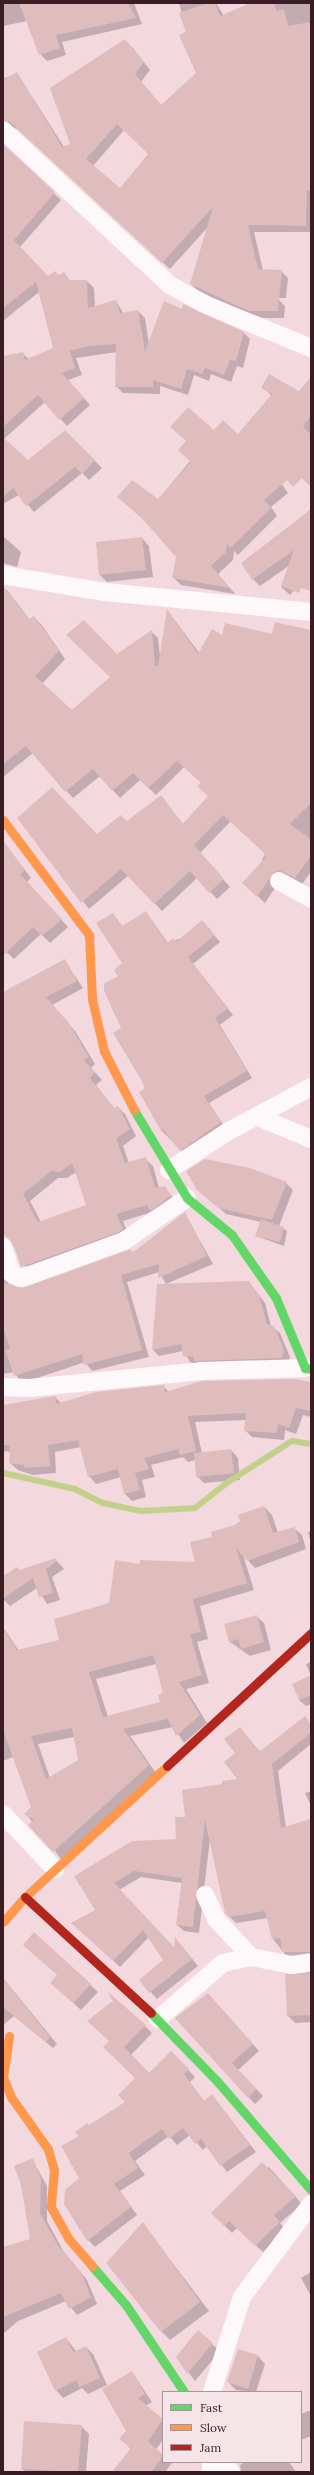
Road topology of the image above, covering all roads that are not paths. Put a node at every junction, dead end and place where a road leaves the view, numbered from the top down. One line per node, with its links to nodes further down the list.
1 (3, 130): 2 (street)
2 (311, 348)
3 (3, 575): 4 (street)
4 (311, 612)
5 (3, 820): 11 (street)
6 (279, 881): 7 (street)
7 (311, 899)
8 (311, 1087): 9 (street)
9 (258, 1117): 10 (street); 11 (street)
10 (311, 1139)
11 (169, 1170): 12 (street)
12 (187, 1198): 13 (street); 14 (street)
13 (3, 1247)
14 (308, 1369): 15 (street)
15 (3, 1387)
16 (311, 1634): 18 (street)
17 (3, 1814): 18 (street)
18 (55, 1869): 20 (street)
19 (205, 1895): 22 (street)
20 (24, 1897): 21 (street); 24 (street)
21 (3, 1922)
22 (251, 1957): 23 (street); 24 (street)
23 (311, 1962)
24 (158, 2019): 26 (street)
25 (9, 2036): 28 (street)
26 (311, 2190)
27 (311, 2204): 29 (street)
28 (183, 2391)
29 (212, 2391)
30 (225, 2463): 31 (street)
31 (231, 2472)

